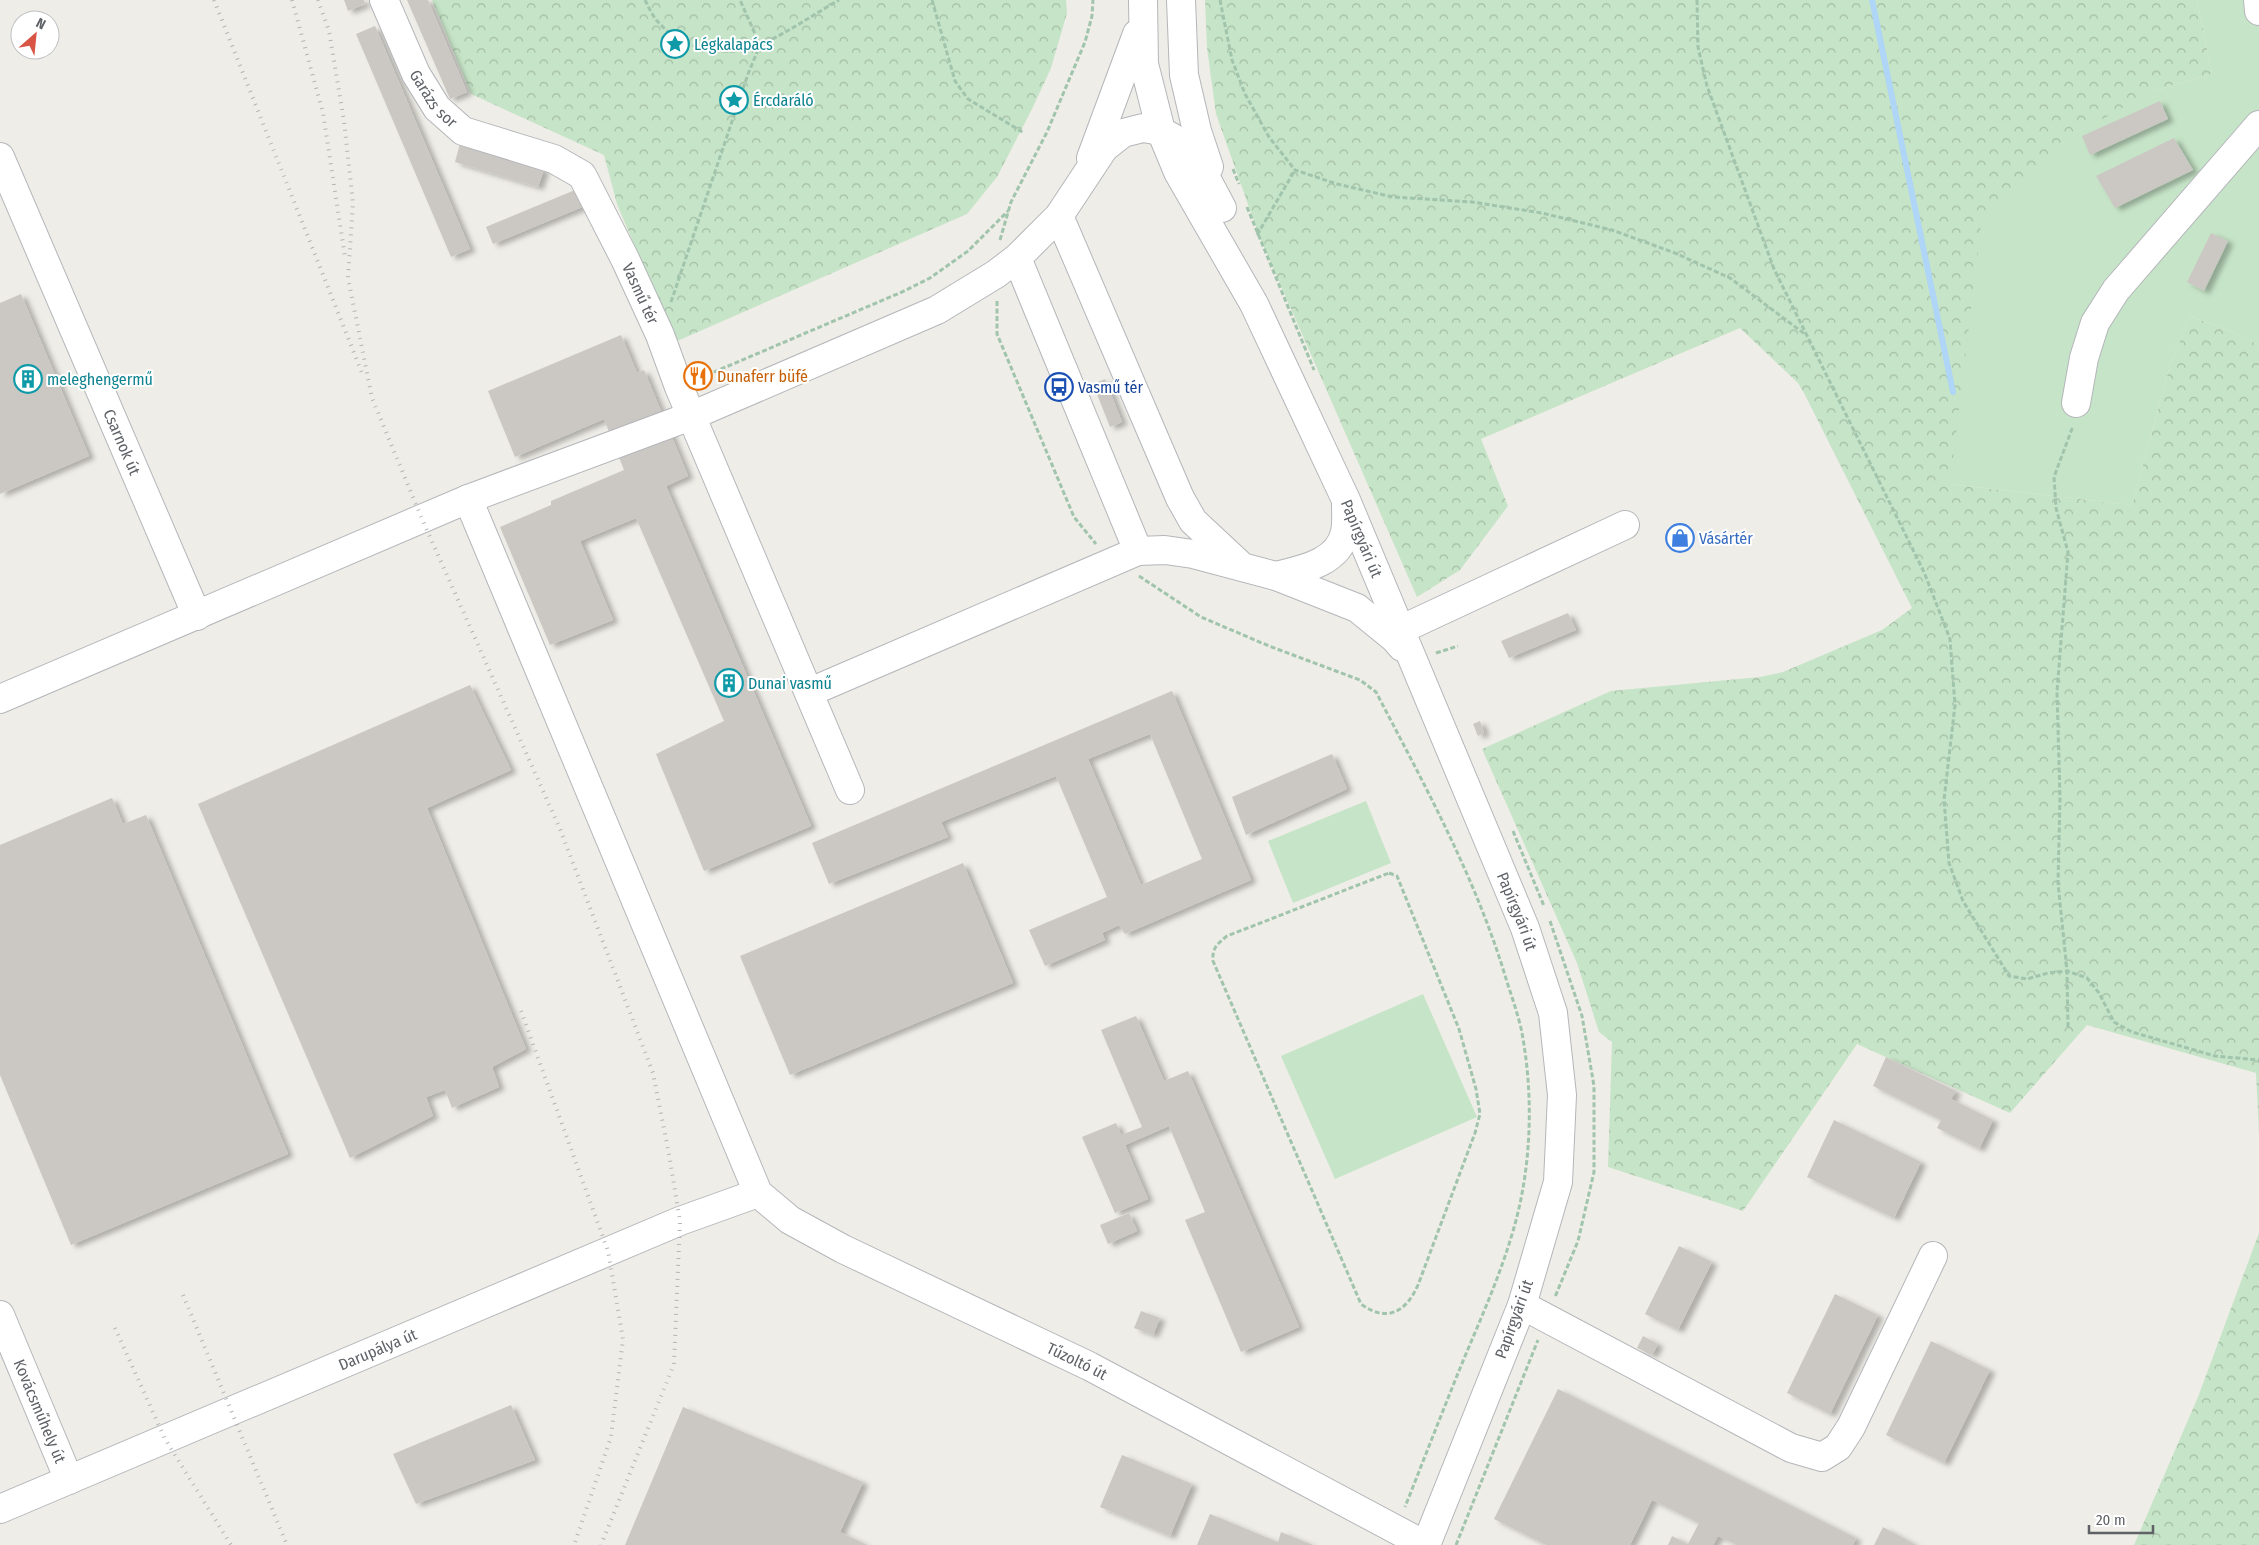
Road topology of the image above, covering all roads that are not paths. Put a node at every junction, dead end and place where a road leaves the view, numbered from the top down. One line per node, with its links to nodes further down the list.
1 (384, 0): 11 (street, Garázs sor)
2 (1142, 0): 9 (street); 12 (street)
3 (1154, 0): 7 (street)
4 (1181, 0): 7 (street)
5 (2258, 0): 6 (street)
6 (2259, 11)
7 (1184, 75): 13 (street)
8 (2259, 125): 17 (street)
9 (1161, 131): 12 (street); 13 (street); 16 (street)
10 (0, 157): 25 (street, Csarnok út)
11 (582, 175): 18 (street, Vasmű tér)
12 (1083, 178): 14 (street)
13 (1233, 203): 16 (street)
14 (1060, 216): 15 (street); 23 (street)
15 (1007, 266): 18 (street); 22 (street)
16 (1254, 304): 20 (street, Papírgyári út)
17 (2076, 403)
18 (691, 416): 19 (street); 28 (street, Vasmű tér)
19 (468, 499): 25 (street); 31 (street)
20 (1346, 500): 24 (street); 26 (street, Papírgyári út)
21 (1625, 525): 26 (street)
22 (1128, 556): 23 (street); 28 (street)
23 (1242, 566): 24 (street)
24 (1276, 576): 27 (street)
25 (197, 616): 29 (street)
26 (1411, 625): 27 (street, Papírgyári út)
27 (1431, 660): 33 (street, Papírgyári út)
28 (810, 692): 30 (street, Vasmű tér)
29 (0, 699)
30 (850, 790)
31 (758, 1193): 35 (street, Darupálya út); 37 (street, Tűzoltó út)
32 (1933, 1256): 33 (street)
33 (1522, 1305): 37 (street, Papírgyári út)
34 (0, 1315): 35 (street, Kovácsműhely út)
35 (69, 1480): 36 (street, Darupálya út)
36 (0, 1509)
37 (1425, 1545)

